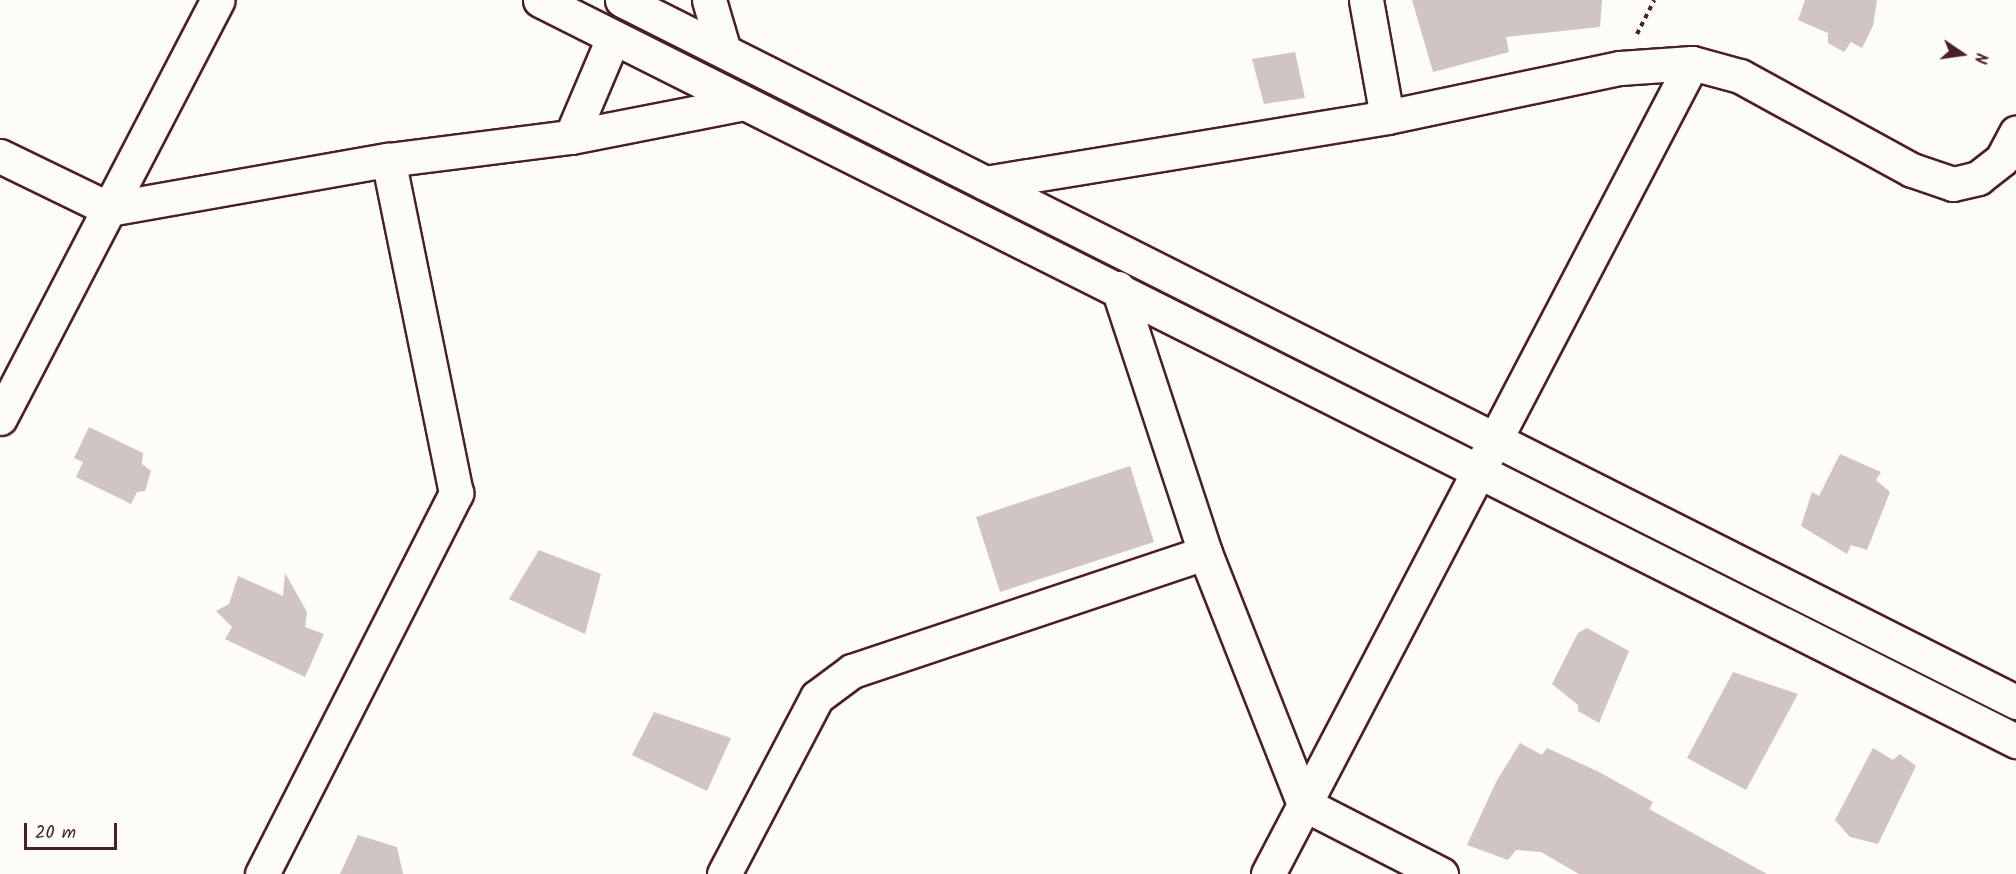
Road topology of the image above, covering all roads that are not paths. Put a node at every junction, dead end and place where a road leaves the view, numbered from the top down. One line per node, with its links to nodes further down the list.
1 (218, 0): 16 (street)
2 (540, 0): 6 (street)
3 (709, 0): 7 (street)
4 (1366, 0): 10 (street)
5 (628, 1): 7 (street)
6 (613, 38): 9 (street); 12 (street)
7 (724, 51): 15 (street)
8 (1692, 63): 10 (street); 11 (street); 19 (street)
9 (739, 104): 12 (street); 17 (street)
10 (1387, 117): 15 (street)
11 (2016, 133)
12 (571, 137): 14 (street)
13 (0, 156): 16 (street)
14 (388, 160): 16 (street); 25 (street)
15 (985, 183): 19 (street)
16 (109, 209): 18 (street)
17 (1118, 288): 20 (street); 21 (street)
18 (0, 418)
19 (1493, 439): 20 (street); 22 (street)
20 (1478, 469): 23 (street); 24 (street)
21 (1205, 553): 24 (street); 26 (street)
22 (2016, 702)
23 (2016, 741)
24 (1304, 804): 27 (street); 28 (street)
25 (262, 874)
26 (723, 874)
27 (1268, 874)
28 (1441, 874)

